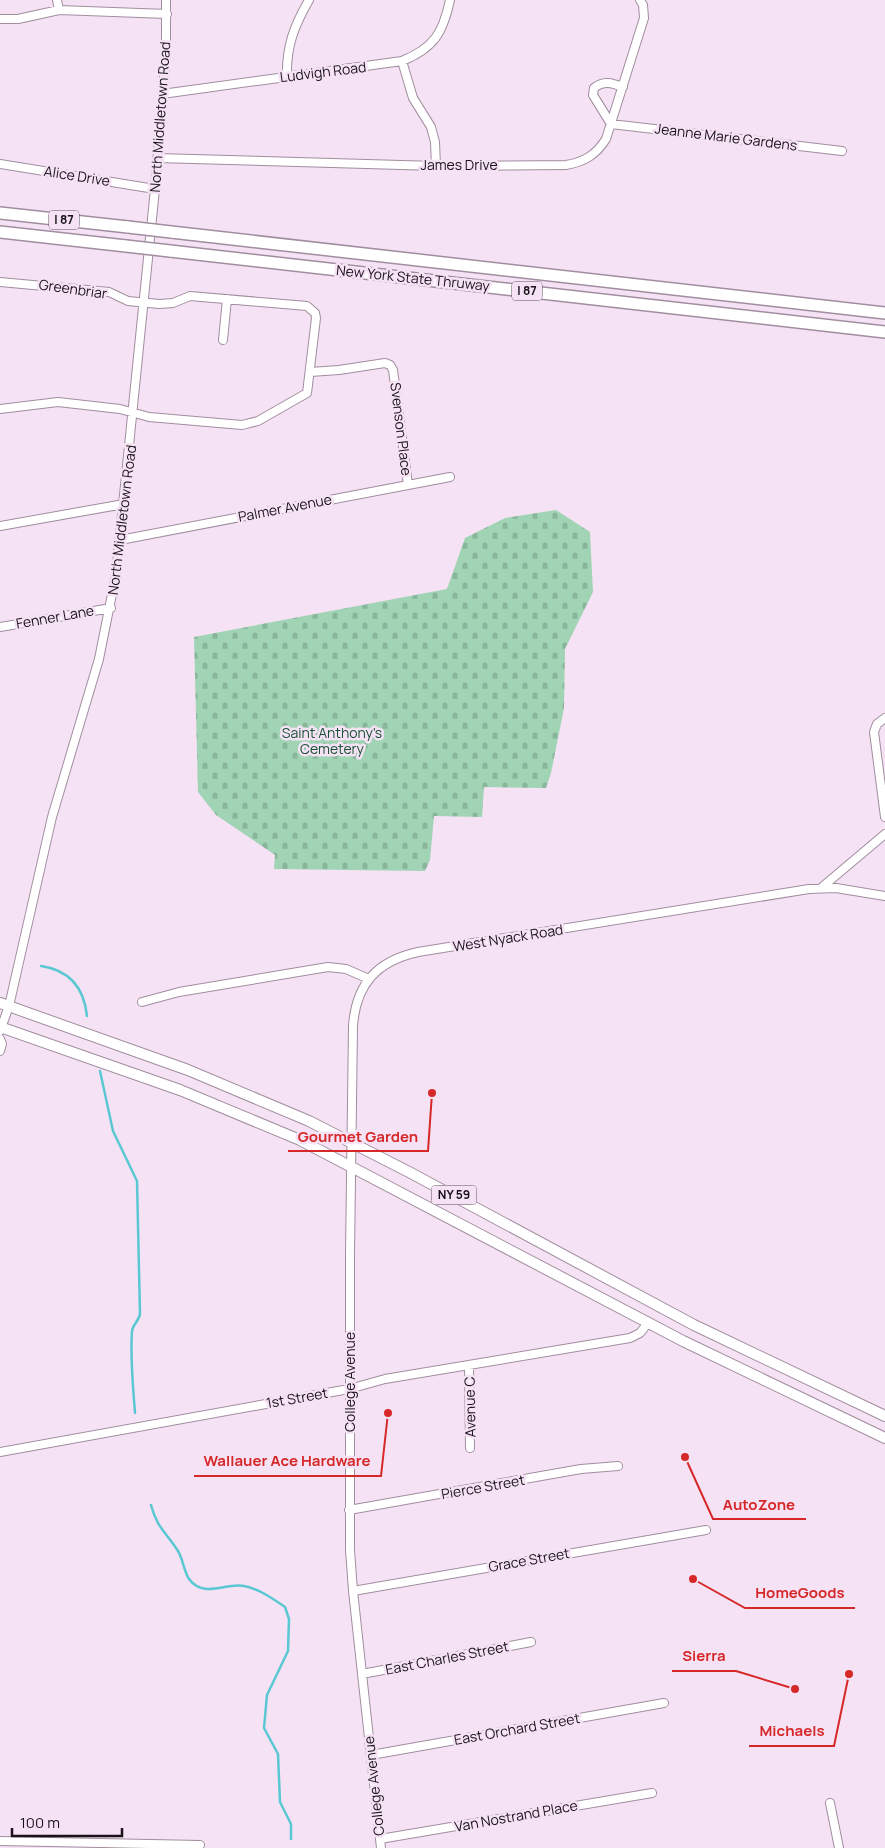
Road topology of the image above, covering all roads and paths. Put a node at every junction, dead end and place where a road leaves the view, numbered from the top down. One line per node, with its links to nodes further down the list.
1 (58, 0): 6 (street)
2 (166, 0): 7 (street, North Middletown Road)
3 (309, 0): 10 (street)
4 (450, 0): 9 (street, Ludvigh Road)
5 (640, 0): 11 (street, James Drive)
6 (59, 10): 7 (street); 8 (street)
7 (167, 14): 12 (street, North Middletown Road)
8 (0, 19)
9 (402, 61): 10 (street, Ludvigh Road); 17 (street)
10 (287, 77): 12 (street, Ludvigh Road)
11 (623, 87): 13 (street, James Drive); 13 (street)
12 (162, 94): 15 (street, North Middletown Road)
13 (611, 124): 14 (street, Jeanne Marie Gardens); 17 (street, James Drive)
14 (842, 151)
15 (157, 158): 17 (street, James Drive); 18 (street, North Middletown Road)
16 (0, 164): 18 (street, Alice Drive)
17 (436, 166)
18 (155, 188): 23 (street, North Middletown Road)
19 (0, 213): 24 (highway, New York State Thruway / I 87, bridge)
20 (0, 232): 25 (highway, New York State Thruway / I 87, bridge)
21 (0, 282): 23 (street, Greenbriar)
22 (227, 299): 23 (street, Greenbriar); 26 (street); 27 (street, Greenbriar)
23 (145, 303): 29 (street, North Middletown Road)
24 (885, 312)
25 (885, 332)
26 (223, 340)
27 (310, 372): 29 (street); 31 (street, Svenson Place)
28 (0, 409): 29 (street)
29 (134, 414): 32 (street, North Middletown Road)
30 (450, 477): 31 (street, Palmer Avenue)
31 (408, 485): 34 (street, Palmer Avenue)
32 (124, 504): 33 (street); 34 (street, North Middletown Road)
33 (0, 526)
34 (120, 540): 35 (street, North Middletown Road)
35 (111, 608): 36 (street, Fenner Lane); 44 (street, North Middletown Road)
36 (0, 627)
37 (885, 718): 38 (street)
38 (885, 817)
39 (885, 834): 40 (street)
40 (821, 888): 41 (street, West Nyack Road); 42 (street, West Nyack Road)
41 (885, 896)
42 (369, 978): 43 (street); 48 (street, College Avenue)
43 (142, 1002)
44 (4, 1005): 45 (street, North Middletown Road); 48 (main road, NY 59)
45 (1, 1029): 49 (main road, NY 59)
46 (0, 1039): 47 (street)
47 (0, 1051)
48 (352, 1142): 49 (street, College Avenue); 53 (main road, NY 59)
49 (351, 1166): 50 (main road, NY 59); 52 (street, College Avenue)
50 (648, 1323): 51 (street, 1st Street); 54 (main road, NY 59)
51 (469, 1366): 52 (street, 1st Street); 55 (street, Avenue C)
52 (349, 1388): 56 (street, 1st Street); 58 (street, College Avenue)
53 (885, 1416)
54 (885, 1438)
55 (470, 1448)
56 (0, 1452)
57 (618, 1466): 58 (street, Pierce Street)
58 (349, 1510): 60 (street, College Avenue)
59 (706, 1530): 60 (street, Grace Street)
60 (353, 1591): 62 (street, College Avenue)
61 (531, 1642): 62 (street, East Charles Street)
62 (362, 1674): 64 (street, College Avenue)
63 (664, 1703): 64 (street, East Orchard Street)
64 (371, 1755): 67 (street, College Avenue)
65 (652, 1793): 67 (street, Van Nostrand Place)
66 (830, 1803): 72 (street)
67 (380, 1839): 71 (street, College Avenue)
68 (0, 1841): 70 (street)
69 (200, 1845): 70 (street)
70 (41, 1846)
71 (381, 1848)
72 (839, 1848)

